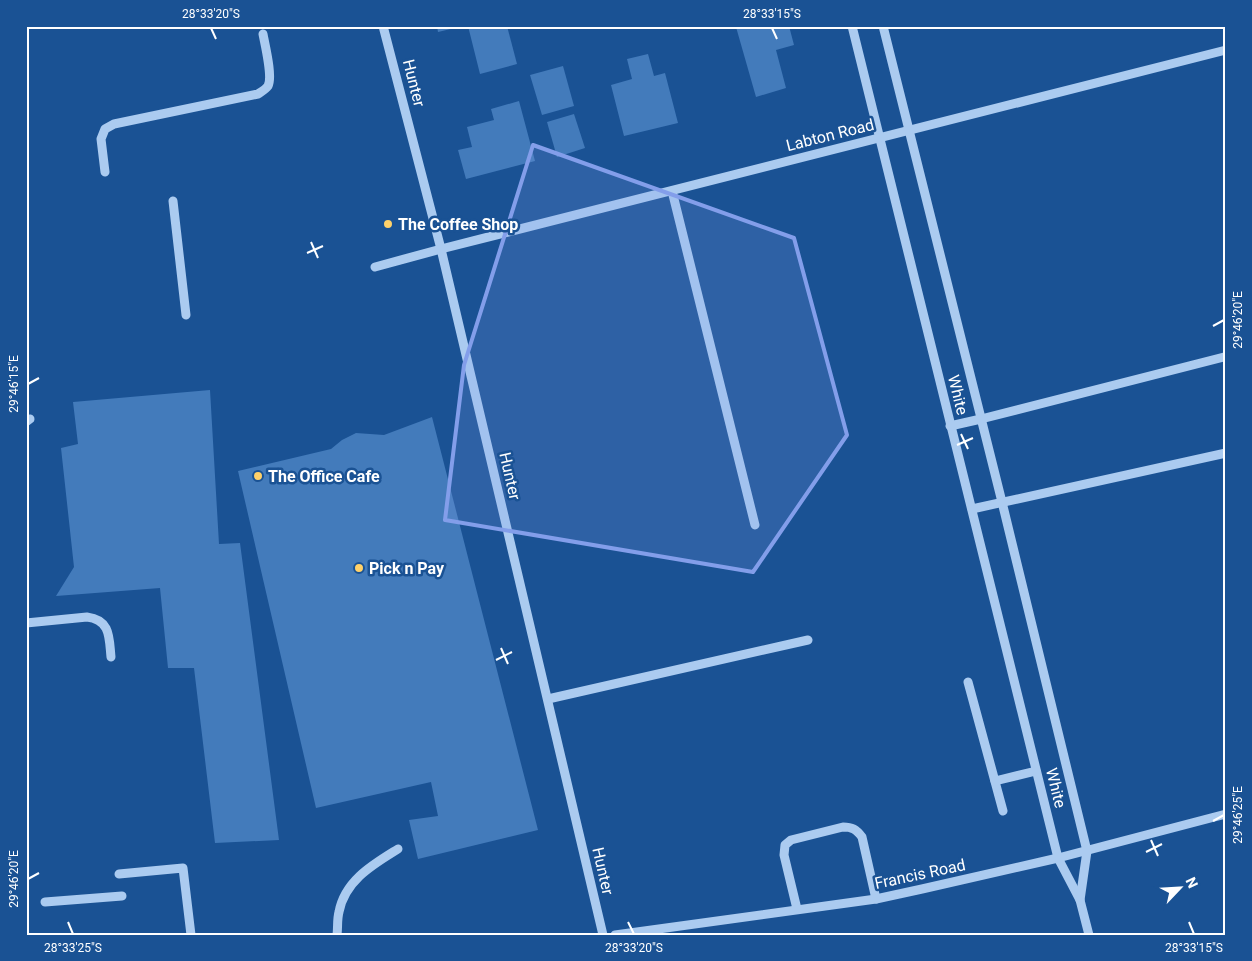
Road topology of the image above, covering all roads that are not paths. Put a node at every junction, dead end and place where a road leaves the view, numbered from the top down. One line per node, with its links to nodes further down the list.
1 (384, 26): 11 (street, Hunter)
2 (852, 26): 7 (street, White)
3 (883, 26): 6 (street, White)
4 (263, 34): 8 (street)
5 (1226, 50): 6 (street, Labton Road)
6 (909, 130): 7 (street, Labton Road); 15 (street, White)
7 (879, 138): 9 (street, Labton Road); 16 (street, White)
8 (105, 172)
9 (672, 190): 11 (street, Labton Road); 20 (street)
10 (173, 201): 13 (street)
11 (441, 249): 12 (street, Labton Road); 25 (street, Hunter)
12 (375, 267)
13 (186, 315)
14 (1224, 357): 15 (street)
15 (981, 419): 16 (street); 18 (street, White)
16 (950, 426): 19 (street, White)
17 (1226, 453): 18 (street)
18 (1002, 502): 19 (street); 31 (street, White)
19 (972, 509): 26 (street, White)
20 (755, 525)
21 (26, 623): 23 (street)
22 (808, 640): 25 (street)
23 (111, 657)
24 (968, 682): 27 (street)
25 (548, 699): 41 (street, Hunter)
26 (1036, 771): 27 (street); 32 (street, White)
27 (995, 781): 28 (street)
28 (1004, 811)
29 (1226, 814): 31 (street, Francis Road)
30 (398, 848): 40 (street)
31 (1087, 851): 32 (street, Francis Road); 36 (street)
32 (1058, 858): 35 (street, Francis Road); 36 (street, White)
33 (120, 874): 39 (street)
34 (122, 896): 37 (street)
35 (876, 898): 38 (street, Francis Road); 38 (street)
36 (1080, 900): 43 (street)
37 (45, 902)
38 (797, 910): 42 (street, Francis Road)
39 (191, 935)
40 (337, 935)
41 (603, 935)
42 (615, 935)
43 (1089, 935)

